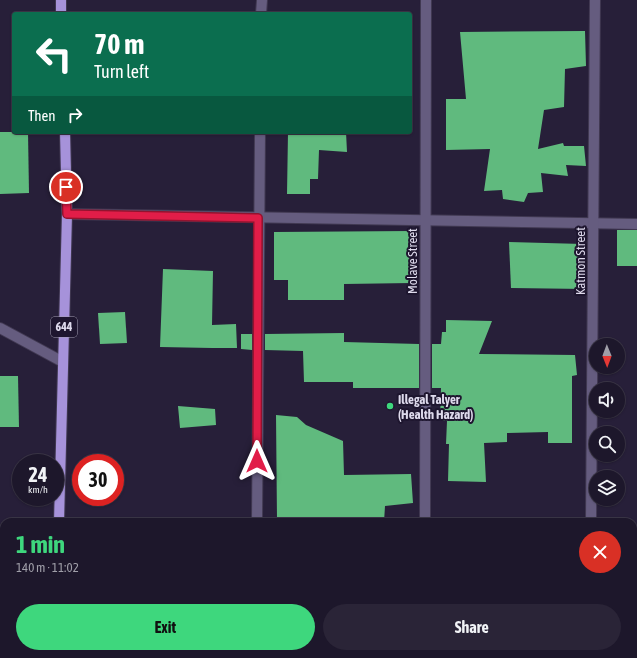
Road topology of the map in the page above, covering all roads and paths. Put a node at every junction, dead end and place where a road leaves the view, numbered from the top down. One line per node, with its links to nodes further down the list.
1 (61, 0): 5 (main road)
2 (262, 0): 6 (street)
3 (426, 0): 11 (street, Molave Street)
4 (594, 0): 12 (street, Katmon Street)
5 (61, 12)
6 (261, 12)
7 (65, 134): 9 (main road, 644)
8 (260, 134): 10 (street)
9 (67, 214): 10 (street); 15 (main road, 644)
10 (258, 218): 11 (street); 17 (street)
11 (425, 220): 12 (street); 18 (street, Molave Street)
12 (594, 224): 13 (street); 19 (street, Katmon Street)
13 (637, 224)
14 (0, 328): 15 (street)
15 (63, 362): 16 (main road, 644)
16 (59, 518)
17 (257, 518)
18 (425, 518)
19 (591, 518)

